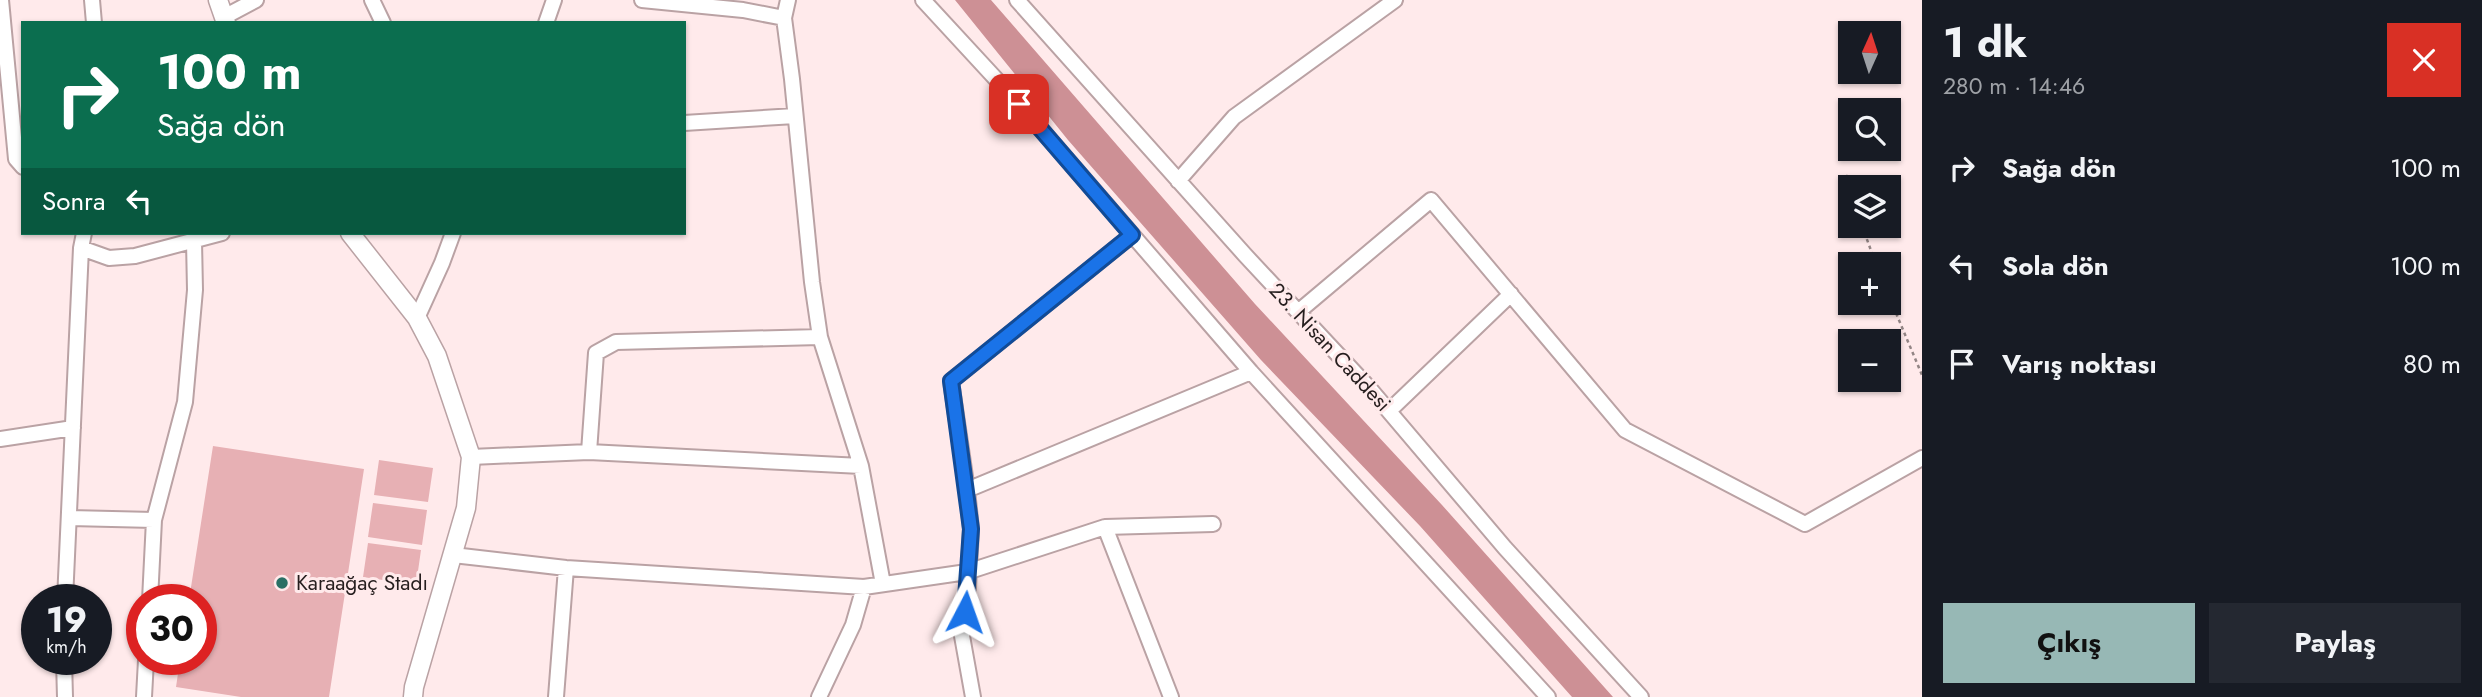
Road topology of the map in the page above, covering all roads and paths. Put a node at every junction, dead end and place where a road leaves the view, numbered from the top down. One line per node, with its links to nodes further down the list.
1 (1, 0): 18 (street)
2 (92, 0): 13 (street)
3 (256, 0): 11 (street)
4 (372, 0): 14 (street)
5 (554, 0): 15 (street)
6 (642, 0): 12 (street)
7 (788, 0): 12 (street)
8 (923, 0): 24 (street)
9 (1017, 0): 19 (street, 23. Nisan Caddesi)
10 (1395, 0): 19 (street)
11 (222, 13)
12 (783, 19): 16 (street)
13 (94, 21)
14 (382, 21)
15 (547, 21)
16 (795, 116): 17 (street); 31 (street)
17 (686, 123)
18 (21, 165)
19 (1178, 181): 28 (street, 23. Nisan Caddesi)
20 (84, 235): 26 (street)
21 (215, 235): 25 (street)
22 (352, 235): 30 (street)
23 (452, 235): 30 (street)
24 (1132, 235): 32 (street); 41 (street)
25 (194, 241): 26 (street); 43 (street)
26 (81, 248): 35 (street)
27 (1511, 294): 28 (street); 34 (street); 39 (street)
28 (1298, 312): 34 (street, 23. Nisan Caddesi)
29 (1897, 315): 33 (path)
30 (416, 318): 38 (street)
31 (820, 337): 37 (street); 40 (street)
32 (1251, 372): 41 (street); 62 (street)
33 (1922, 375)
34 (1389, 411): 63 (street, 23. Nisan Caddesi)
35 (73, 428): 36 (street); 42 (street)
36 (0, 439)
37 (589, 452): 38 (street); 40 (street)
38 (471, 457): 46 (street)
39 (1922, 458)
40 (861, 466): 51 (street)
41 (967, 490): 48 (street)
42 (70, 518): 43 (street); 49 (street)
43 (154, 520): 50 (street)
44 (1213, 524): 45 (street)
45 (1105, 527): 48 (street); 61 (street)
46 (453, 555): 47 (street); 57 (street)
47 (566, 568): 52 (street); 58 (street)
48 (967, 572): 51 (street); 60 (street)
49 (66, 584)
50 (151, 584)
51 (883, 584): 52 (street)
52 (864, 587): 59 (street)
53 (64, 675): 55 (street)
54 (145, 675): 56 (street)
55 (65, 697)
56 (144, 697)
57 (413, 697)
58 (556, 697)
59 (819, 697)
60 (973, 697)
61 (1171, 697)
62 (1548, 697)
63 (1641, 697)

